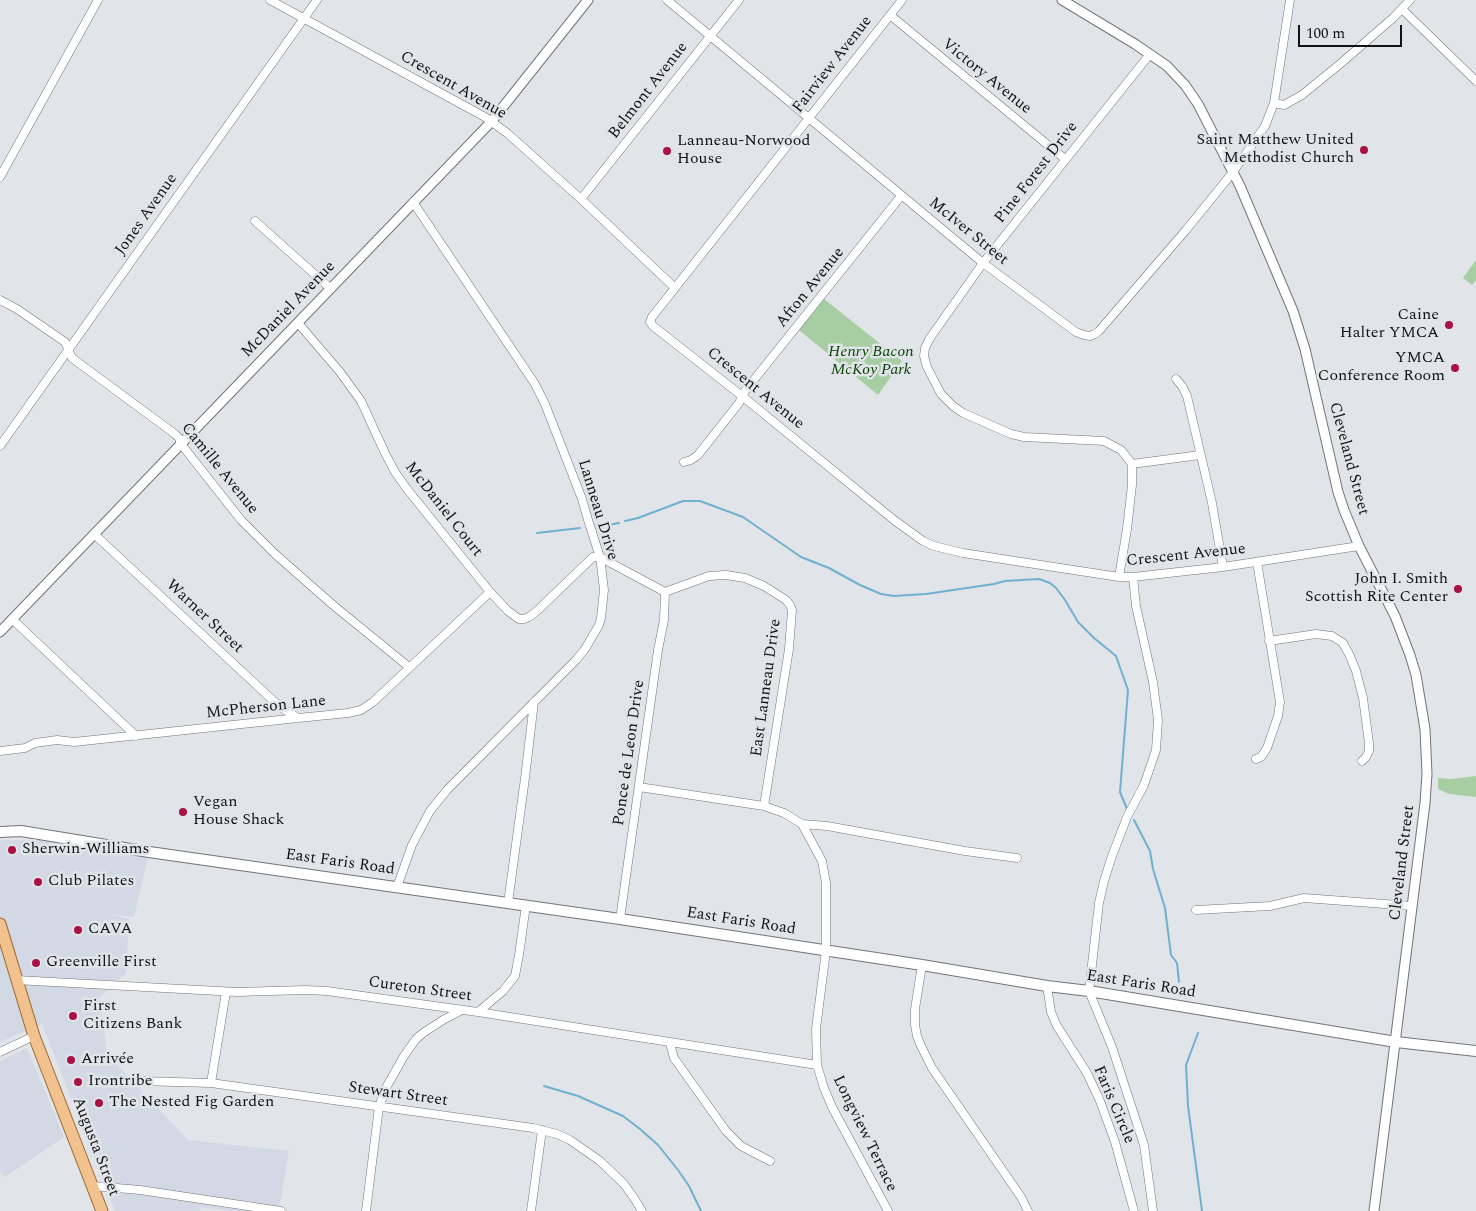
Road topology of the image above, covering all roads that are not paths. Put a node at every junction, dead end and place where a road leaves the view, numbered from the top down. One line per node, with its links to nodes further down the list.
1 (98, 0): 23 (street)
2 (270, 0): 14 (street, Crescent Avenue)
3 (316, 0): 14 (street, Jones Avenue)
4 (588, 0): 20 (street, McDaniel Avenue)
5 (667, 0): 15 (street, McIver Street)
6 (739, 0): 15 (street, Belmont Avenue)
7 (902, 0): 13 (street, Fairview Avenue)
8 (1062, 0): 11 (street, Cleveland Street)
9 (1290, 0): 18 (street)
10 (1410, 0): 12 (street)
11 (1076, 4): 16 (street, Cleveland Street)
12 (1402, 9): 17 (street); 18 (street)
13 (890, 15): 19 (street, Fairview Avenue); 21 (street, Victory Avenue)
14 (303, 19): 20 (street, Crescent Avenue); 33 (street, Jones Avenue)
15 (710, 35): 19 (street, McIver Street); 25 (street, Belmont Avenue)
16 (1150, 54): 21 (street, Pine Forest Drive); 22 (street, Cleveland Street)
17 (1476, 81)
18 (1274, 104): 22 (street)
19 (809, 118): 24 (street, McIver Street); 30 (street, Fairview Avenue)
20 (491, 122): 25 (street, Crescent Avenue); 26 (street, McDaniel Avenue)
21 (1065, 159): 28 (street, Pine Forest Drive)
22 (1233, 172): 28 (street, McIver Street); 42 (street, Cleveland Street)
23 (0, 176)
24 (902, 196): 28 (street, McIver Street); 35 (street, Afton Avenue)
25 (581, 199): 30 (street, Crescent Avenue)
26 (414, 202): 29 (street, McDaniel Avenue); 43 (street, Lanneau Drive)
27 (255, 221): 29 (street)
28 (983, 263): 40 (street, Pine Forest Drive)
29 (330, 288): 32 (street, McDaniel Avenue)
30 (676, 288): 35 (street, Crescent Avenue)
31 (0, 300): 33 (street, Camille Avenue)
32 (298, 323): 36 (street, McDaniel Avenue); 48 (street, McDaniel Court)
33 (68, 350): 36 (street, Camille Avenue); 37 (street, Jones Avenue)
34 (1176, 379): 38 (street)
35 (742, 396): 39 (street, Afton Avenue); 46 (street, Crescent Avenue)
36 (181, 444): 41 (street, McDaniel Avenue); 53 (street, Camille Avenue)
37 (0, 446)
38 (1200, 455): 40 (street); 45 (street)
39 (684, 462)
40 (1132, 464): 46 (street)
41 (94, 534): 50 (street, McDaniel Avenue); 55 (street, Warner Street)
42 (1358, 546): 44 (street, Crescent Avenue); 68 (street, Cleveland Street)
43 (600, 557): 48 (street, McDaniel Court); 49 (street); 54 (street, Lanneau Drive)
44 (1257, 562): 45 (street, Crescent Avenue); 52 (street)
45 (1223, 567): 47 (street, Crescent Avenue)
46 (1119, 576): 47 (street, Crescent Avenue)
47 (1133, 577): 77 (street)
48 (490, 592): 53 (street, McPherson Lane)
49 (665, 592): 60 (street, Ponce de Leon Drive); 61 (street, East Lanneau Drive)
50 (12, 620): 51 (street, McDaniel Avenue); 56 (street)
51 (0, 632)
52 (1269, 641): 58 (street); 59 (street)
53 (409, 667): 55 (street, McPherson Lane)
54 (534, 702): 65 (street, Lanneau Drive); 66 (street)
55 (298, 718): 56 (street, McPherson Lane)
56 (136, 736): 57 (street, McPherson Lane)
57 (0, 751)
58 (1256, 759)
59 (1362, 761)
60 (639, 787): 61 (street); 70 (street, Ponce de Leon Drive)
61 (764, 806): 62 (street)
62 (802, 824): 64 (street); 72 (street, Longview Terrace)
63 (0, 832): 65 (main road, East Faris Road)
64 (1017, 858)
65 (397, 887): 66 (main road, East Faris Road)
66 (508, 903): 67 (main road, East Faris Road)
67 (526, 905): 70 (main road, East Faris Road); 79 (street)
68 (1412, 906): 69 (street); 81 (street, Cleveland Street)
69 (1196, 910)
70 (620, 919): 72 (main road, East Faris Road)
71 (0, 924): 74 (main road, Augusta Street)
72 (826, 951): 73 (main road, East Faris Road); 85 (street, Longview Terrace)
73 (922, 965): 75 (main road, East Faris Road); 98 (street)
74 (16, 980): 76 (street, Cureton Street); 80 (main road, Augusta Street)
75 (1047, 986): 77 (main road, East Faris Road); 99 (street, Faris Circle)
76 (226, 992): 78 (street, Cureton Street); 87 (street)
77 (1089, 992): 81 (main road, East Faris Road); 100 (street, Faris Circle)
78 (462, 1010): 79 (street, Cureton Street); 88 (street)
79 (478, 1012): 82 (street, Cureton Street)
80 (34, 1036): 84 (street); 91 (main road, Augusta Street)
81 (1396, 1042): 83 (main road, East Faris Road); 101 (street, Cleveland Street)
82 (670, 1043): 85 (street, Cureton Street); 90 (street)
83 (1476, 1051)
84 (0, 1052)
85 (817, 1065): 97 (street, Longview Terrace)
86 (140, 1081): 87 (street, Stewart Street)
87 (211, 1083): 88 (street, Stewart Street)
88 (379, 1107): 89 (street, Stewart Street); 94 (street)
89 (542, 1130): 95 (street); 96 (street, Stewart Street)
90 (770, 1161)
91 (93, 1186): 92 (main road, Augusta Street); 93 (street)
92 (102, 1211)
93 (281, 1211)
94 (366, 1211)
95 (531, 1211)
96 (642, 1211)
97 (888, 1211)
98 (1028, 1211)
99 (1134, 1211)
100 (1153, 1211)
101 (1374, 1211)

